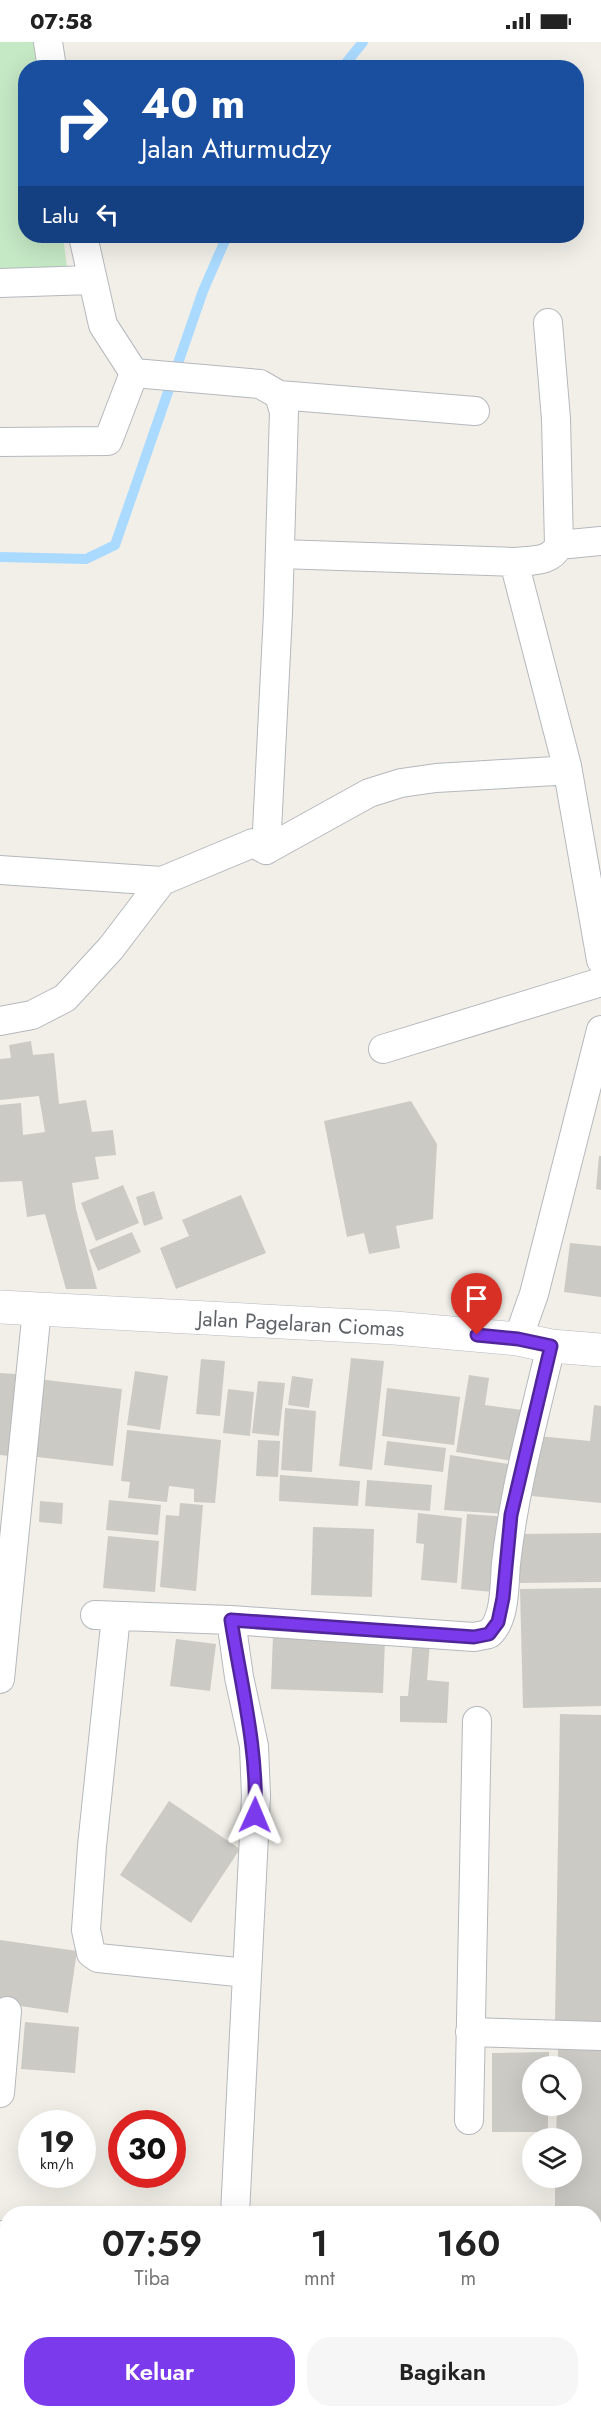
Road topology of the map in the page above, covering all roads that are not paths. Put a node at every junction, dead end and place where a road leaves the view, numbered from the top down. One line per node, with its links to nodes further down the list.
1 (48, 42): 2 (street)
2 (51, 60)
3 (84, 243): 4 (street)
4 (91, 280): 5 (street); 7 (street)
5 (0, 283)
6 (548, 323): 12 (street)
7 (140, 373): 8 (street); 10 (street)
8 (279, 395): 9 (street); 13 (street)
9 (475, 411)
10 (0, 442)
11 (601, 541): 12 (street)
12 (559, 545): 14 (street)
13 (280, 554): 14 (street); 16 (street)
14 (514, 562): 15 (street)
15 (567, 766): 16 (street); 19 (street)
16 (266, 850): 18 (street)
17 (0, 870): 18 (street)
18 (162, 881): 21 (street)
19 (601, 960)
20 (601, 982): 23 (street)
21 (0, 1021)
22 (601, 1030): 26 (street)
23 (383, 1049)
24 (0, 1307): 25 (main road, Jalan Pagelaran Ciomas)
25 (37, 1309): 26 (main road, Jalan Pagelaran Ciomas); 30 (street)
26 (518, 1339): 27 (main road, Jalan Pagelaran Ciomas)
27 (551, 1346): 28 (main road, Jalan Pagelaran Ciomas); 29 (street)
28 (601, 1350)
29 (231, 1620): 32 (street); 32 (street)
30 (0, 1679)
31 (477, 1721): 34 (street)
32 (247, 1972): 38 (street)
33 (7, 2011): 36 (street)
34 (470, 2032): 35 (street); 37 (street)
35 (601, 2036)
36 (0, 2093)
37 (469, 2120)
38 (235, 2206)

